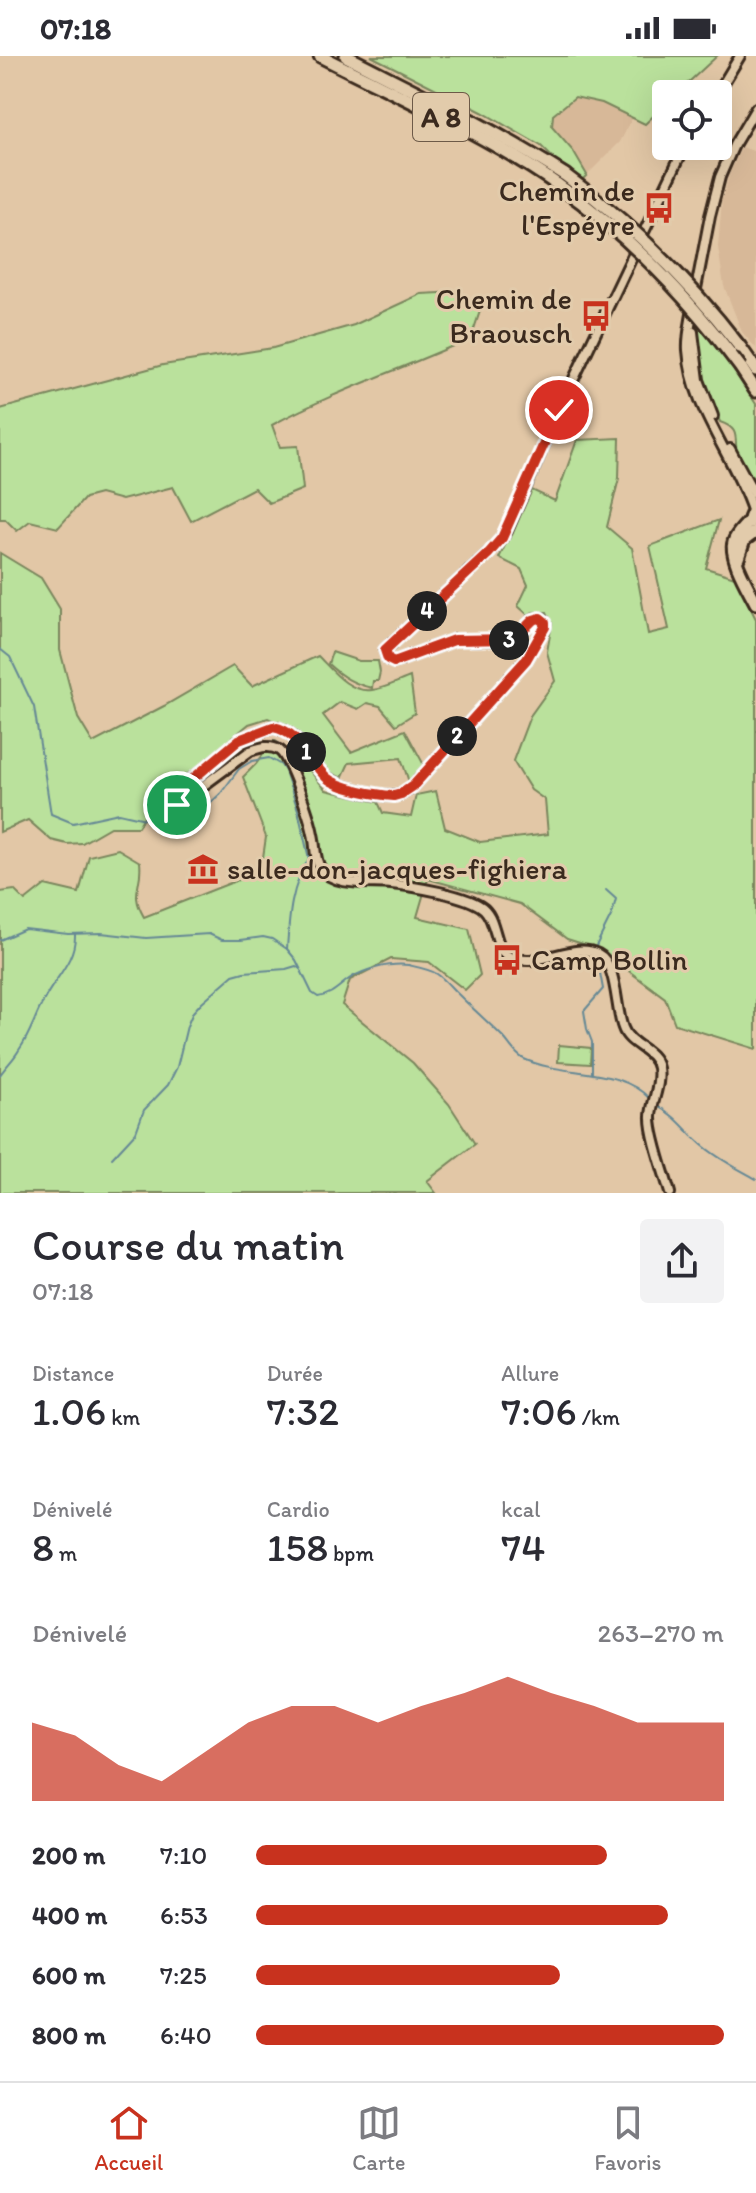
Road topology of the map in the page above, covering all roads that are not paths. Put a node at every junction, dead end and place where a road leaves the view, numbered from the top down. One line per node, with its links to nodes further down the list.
1 (320, 56): 7 (highway, A 8)
2 (346, 56): 7 (highway, A 8)
3 (740, 56): 4 (main road)
4 (725, 80)
5 (756, 108): 8 (main road)
6 (678, 160): 14 (main road)
7 (562, 180): 9 (highway, A 8, bridge); 10 (highway, A 8, bridge)
8 (691, 322): 11 (main road); 12 (main road)
9 (756, 370)
10 (756, 391)
11 (756, 497)
12 (754, 520): 13 (highway)
13 (756, 603)
14 (670, 1193)

